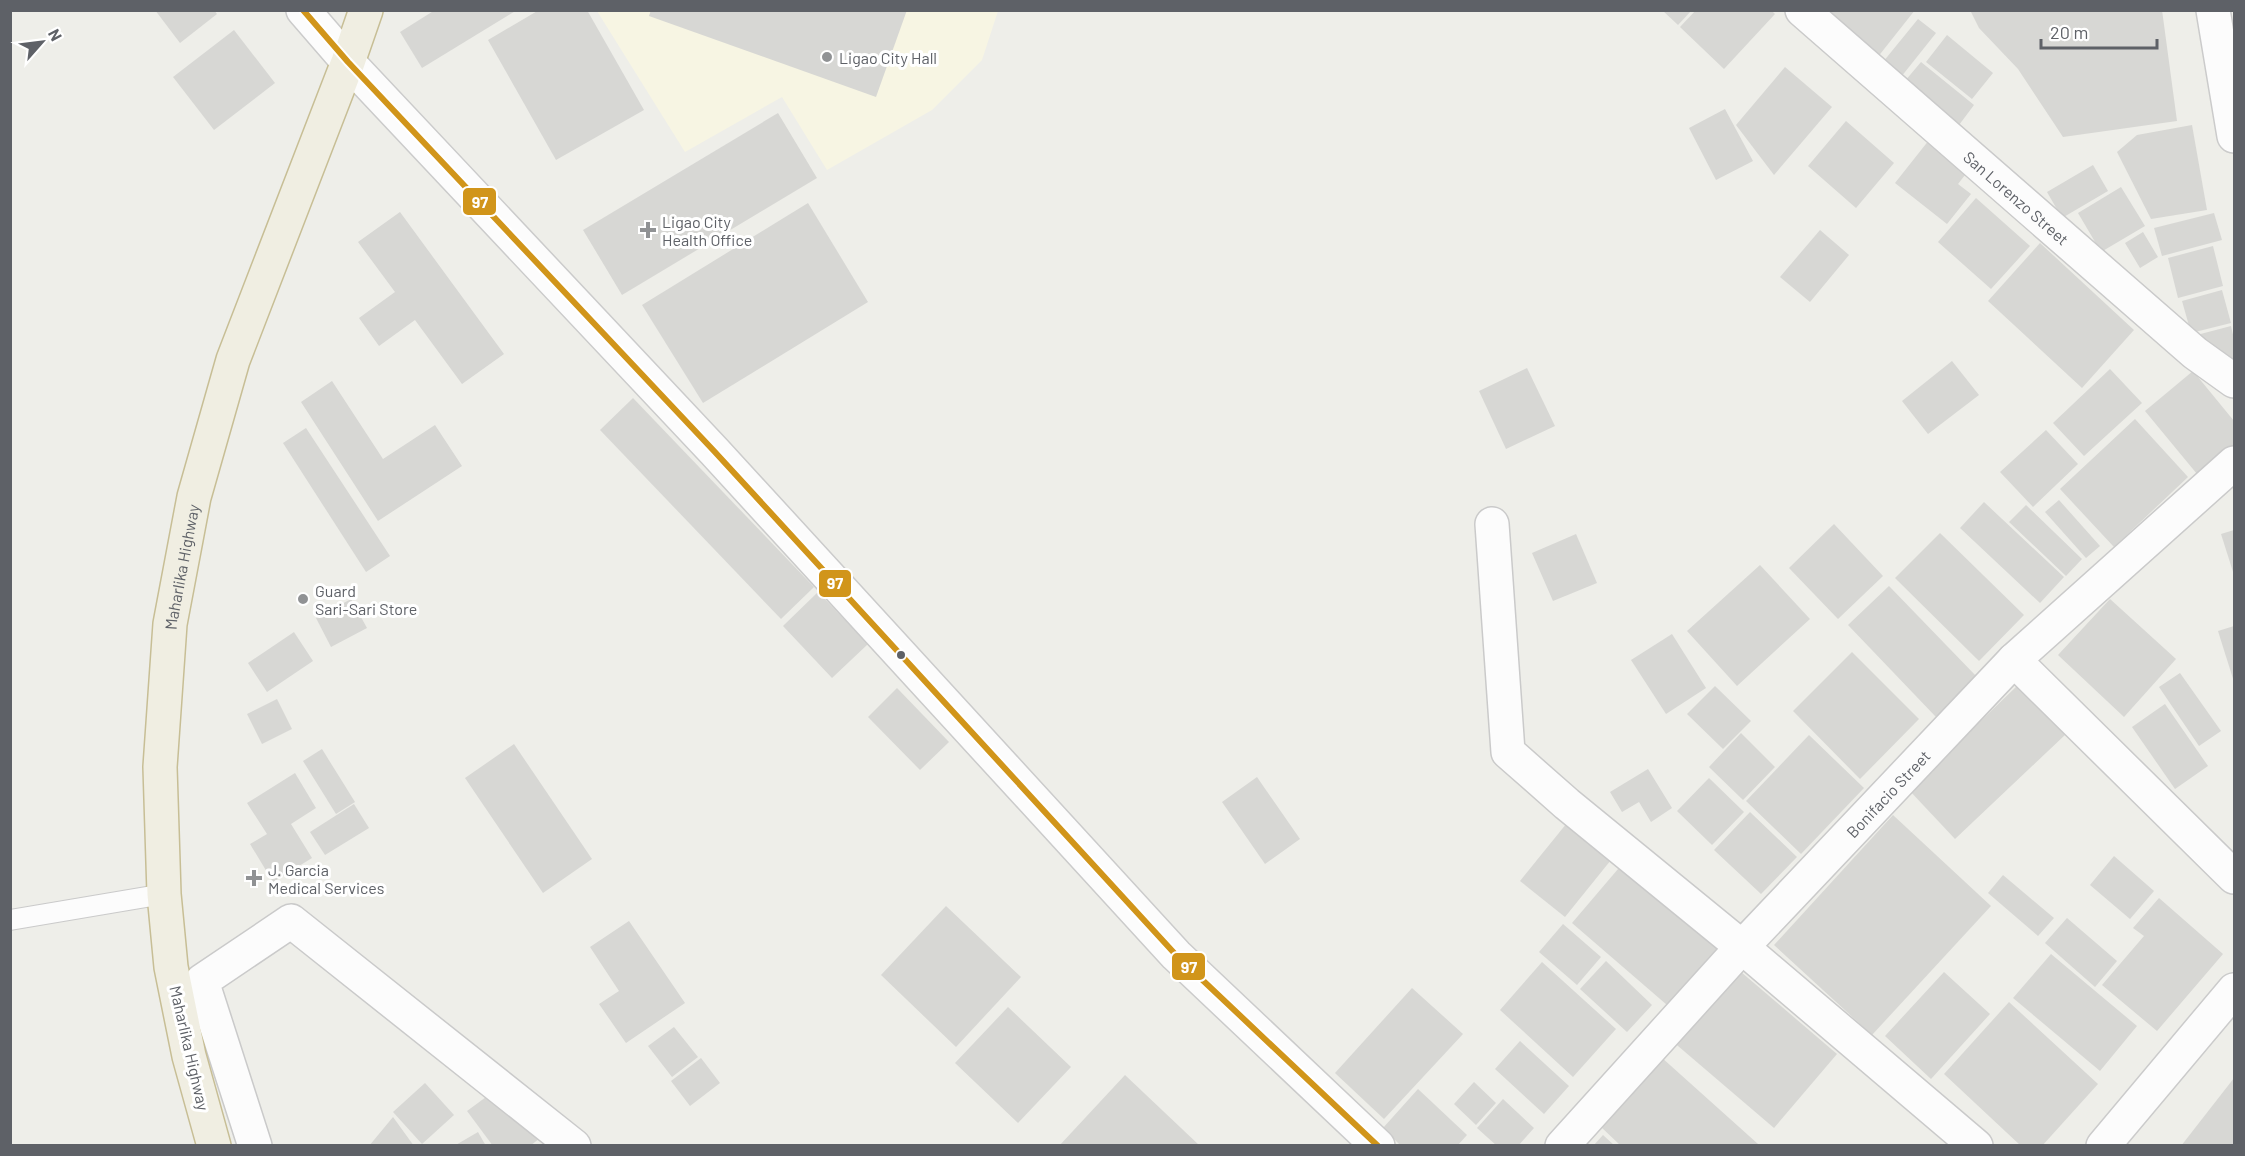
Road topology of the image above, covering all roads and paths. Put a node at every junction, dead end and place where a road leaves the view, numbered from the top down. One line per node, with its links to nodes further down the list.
1 (303, 10): 5 (street)
2 (366, 10): 5 (highway, Maharlika Highway)
3 (1802, 10): 7 (street, San Lorenzo Street)
4 (2221, 34): 6 (street)
5 (348, 62): 12 (highway, Maharlika Highway); 19 (street)
6 (2235, 136)
7 (2235, 381)
8 (2235, 463): 10 (street, Bonifacio Street)
9 (1492, 524): 14 (street)
10 (2014, 660): 11 (street); 14 (street, Bonifacio Street)
11 (2235, 877)
12 (164, 894): 13 (lane); 16 (highway, Maharlika Highway)
13 (10, 920)
14 (1742, 946): 20 (street, Bonifacio Street); 21 (street)
15 (2235, 990): 22 (street)
16 (214, 1146)
17 (255, 1146): 18 (street)
18 (574, 1146)
19 (1378, 1146)
20 (1562, 1146)
21 (1976, 1146)
22 (2103, 1146)

